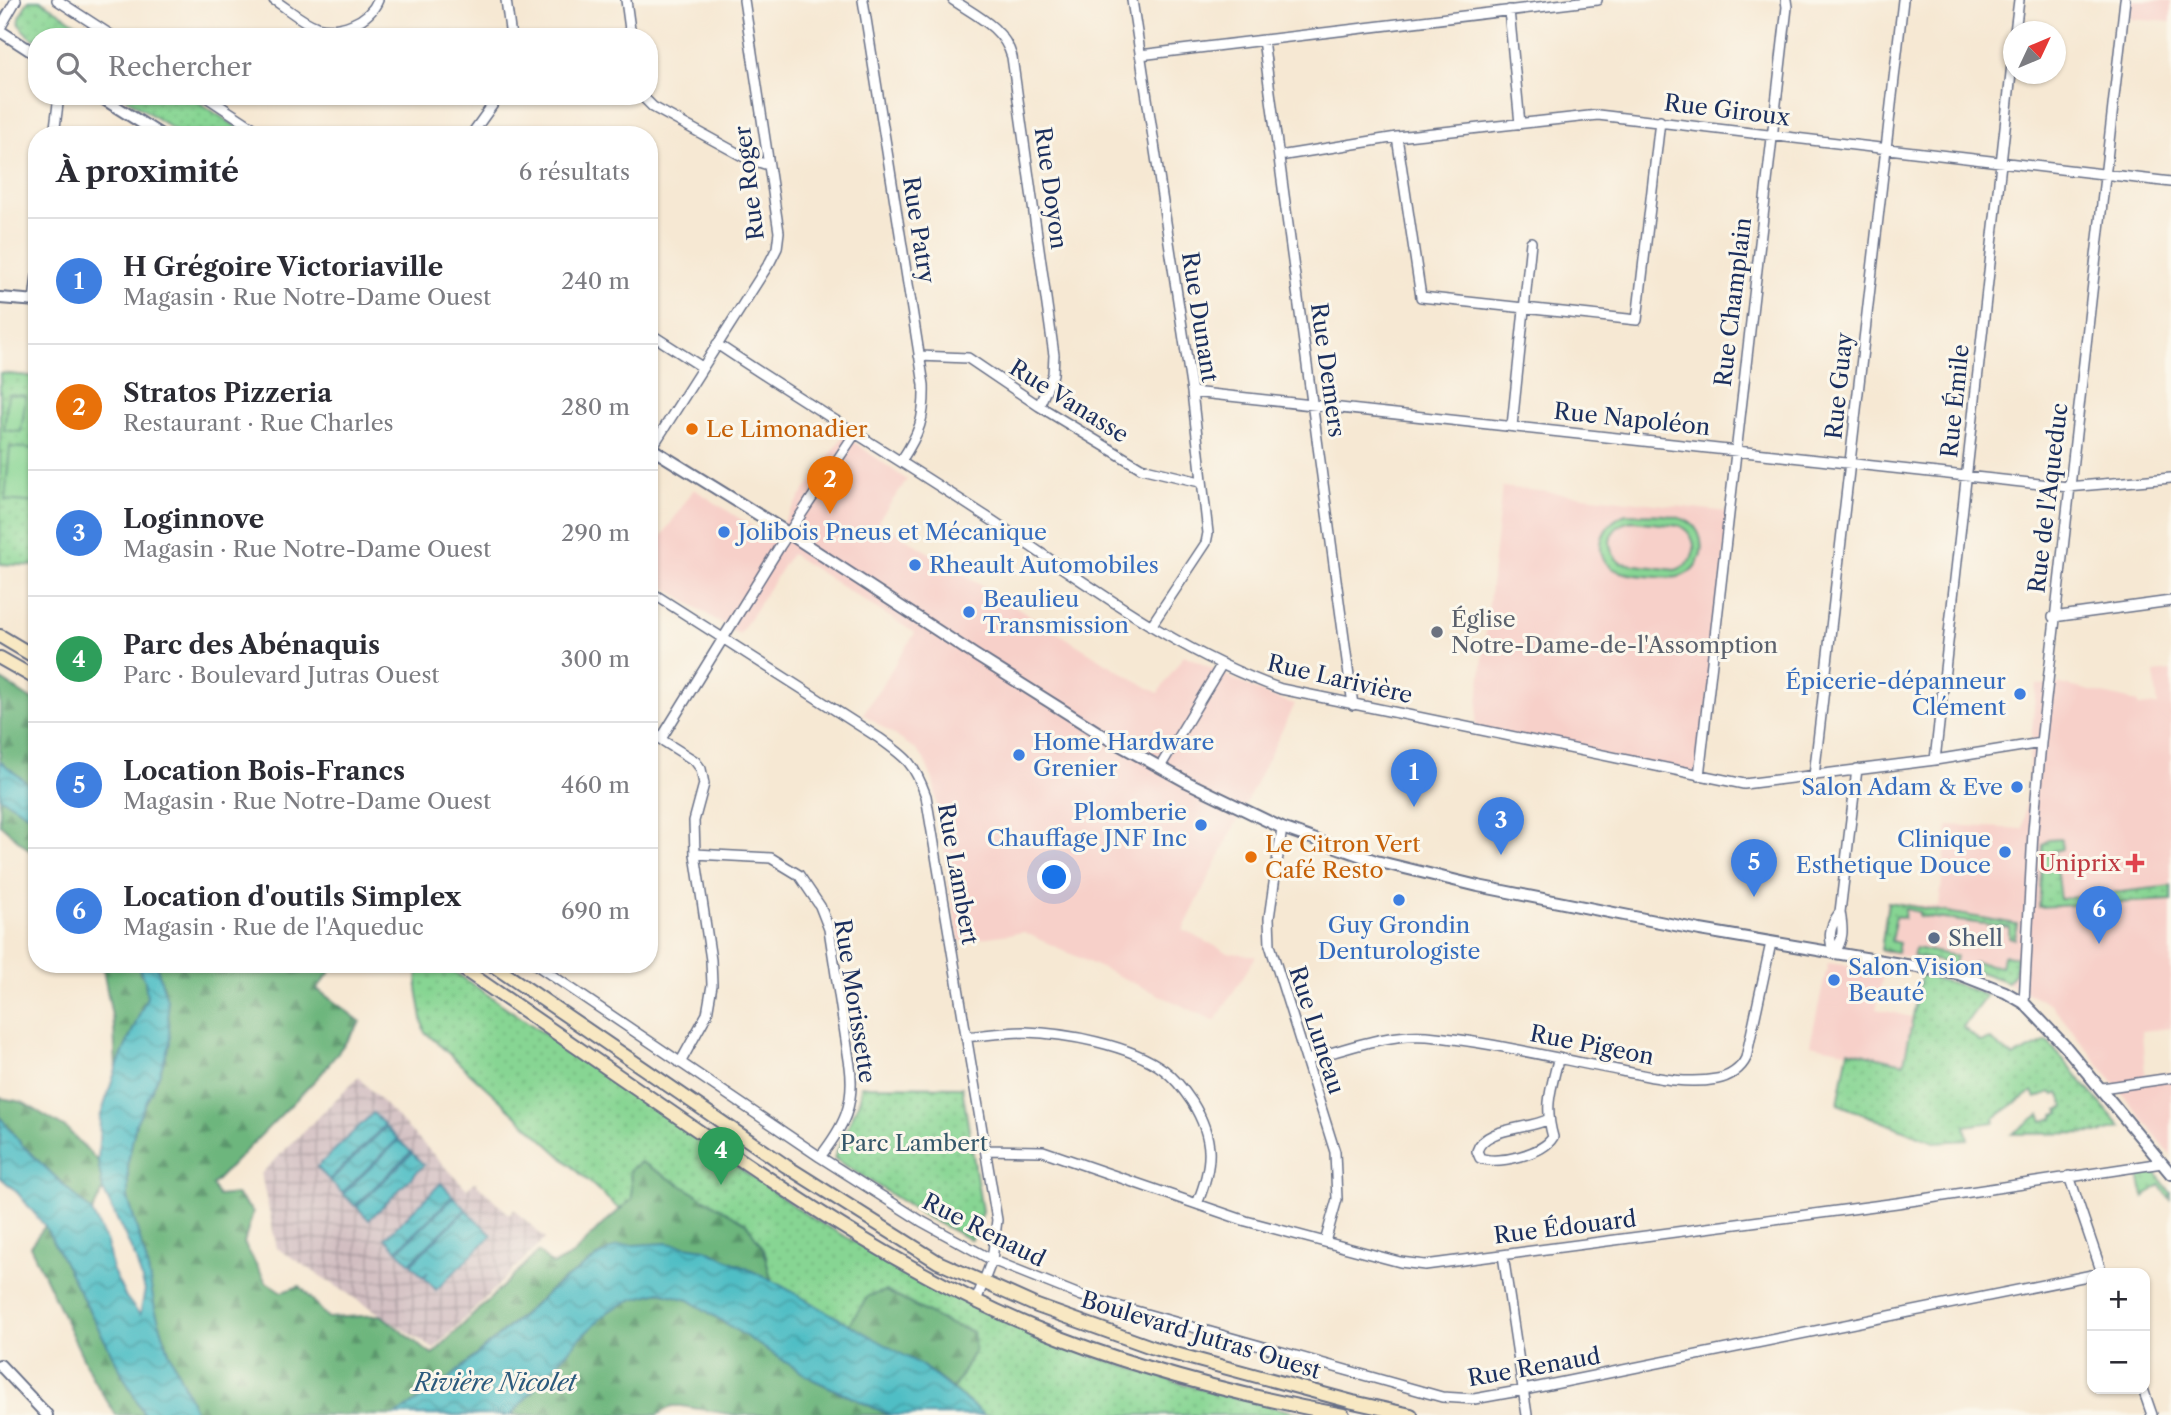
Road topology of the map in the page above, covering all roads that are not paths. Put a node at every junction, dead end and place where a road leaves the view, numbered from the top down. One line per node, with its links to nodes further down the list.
1 (16, 0): 21 (street)
2 (57, 0): 18 (street)
3 (274, 0): 4 (street)
4 (378, 0)
5 (506, 0): 19 (street)
6 (626, 0): 20 (street)
7 (863, 0): 51 (street, Rue Patry)
8 (953, 0): 55 (street, Rue Doyon)
9 (1132, 0): 24 (street, Rue Dunant)
10 (1597, 0): 16 (street)
11 (1786, 0): 37 (street, Rue Champlain)
12 (1903, 0): 39 (street, Rue Guay)
13 (2019, 0): 17 (street)
14 (2125, 0): 43 (street, Rue de l'Aqueduc)
15 (748, 1): 42 (street, Rue Roger)
16 (1509, 10): 22 (street); 32 (street)
17 (2016, 21)
18 (100, 28)
19 (511, 28)
20 (630, 28)
21 (0, 29): 23 (street)
22 (1264, 40): 24 (street); 40 (street, Rue Demers)
23 (28, 49)
24 (1140, 55): 53 (street, Rue Dunant)
25 (2009, 84): 41 (street, Rue Émile)
26 (58, 105): 33 (street)
27 (113, 105): 34 (street)
28 (219, 105): 35 (street)
29 (493, 105): 36 (street)
30 (651, 105): 42 (street)
31 (1660, 121): 32 (street, Rue Giroux); 37 (street, Rue Giroux); 48 (street)
32 (1520, 124): 38 (street, Rue Giroux)
33 (55, 126)
34 (147, 126)
35 (250, 126)
36 (477, 126)
37 (1772, 135): 39 (street, Rue Giroux); 59 (street, Rue Champlain)
38 (1397, 137): 40 (street, Rue Giroux); 48 (street)
39 (1885, 148): 41 (street, Rue Giroux); 62 (street, Rue Guay)
40 (1279, 156): 54 (street, Rue Demers)
41 (2000, 161): 43 (street, Rue Giroux); 63 (street, Rue Émile)
42 (768, 165): 50 (street, Rue Roger)
43 (2105, 174): 44 (street, Rue Giroux); 66 (street, Rue de l'Aqueduc)
44 (2171, 181)
45 (1531, 242): 48 (street)
46 (0, 298): 47 (street)
47 (28, 300)
48 (1524, 308): 56 (street)
49 (658, 339): 52 (street)
50 (717, 344): 52 (street, Rue Roger); 57 (street, Rue Larivière)
51 (919, 356): 55 (street, Rue Vanasse); 61 (street, Rue Patry)
52 (702, 367): 58 (street, Rue Roger)
53 (1192, 392): 54 (street, Rue Napoléon); 65 (street, Rue Dunant)
54 (1314, 405): 56 (street, Rue Napoléon); 78 (street, Rue Demers)
55 (1038, 406): 65 (street, Rue Vanasse)
56 (1511, 426): 59 (street, Rue Napoléon)
57 (856, 432): 61 (street, Rue Larivière); 67 (street)
58 (658, 436)
59 (1736, 450): 62 (street, Rue Napoléon); 85 (street, Rue Champlain)
60 (658, 454): 67 (street)
61 (901, 461): 71 (street, Rue Larivière)
62 (1850, 462): 63 (street, Rue Napoléon); 86 (street, Rue Guay)
63 (1966, 474): 66 (street, Rue Napoléon); 82 (street, Rue Émile)
64 (2171, 478): 66 (street, Rue Napoléon)
65 (1200, 482): 71 (street, Rue Dunant)
66 (2068, 487): 70 (street, Rue de l'Aqueduc)
67 (789, 533): 73 (street); 83 (street)
68 (658, 597): 73 (street, Rue Lambert)
69 (2171, 601): 70 (street)
70 (2053, 617): 81 (street, Rue de l'Aqueduc)
71 (1151, 626): 76 (street, Rue Larivière)
72 (0, 636): 74 (main road)
73 (723, 638): 80 (street); 95 (street, Rue Lambert)
74 (28, 652)
75 (0, 658): 77 (main road)
76 (1222, 664): 78 (street, Rue Larivière); 83 (street)
77 (28, 674)
78 (1353, 705): 85 (street, Rue Larivière)
79 (658, 737): 80 (street)
80 (661, 739): 88 (street)
81 (2041, 743): 82 (street, Rue Larivière); 94 (street, Rue de l'Aqueduc)
82 (1934, 760): 84 (street, Rue Larivière)
83 (1160, 767): 87 (street)
84 (1857, 769): 86 (street, Rue Larivière); 90 (street)
85 (1699, 776): 86 (street, Rue Larivière)
86 (1814, 776)
87 (1282, 828): 89 (street); 97 (street, Rue Luneau)
88 (695, 854): 98 (street); 103 (street, Rue Morissette)
89 (1771, 943): 90 (street); 96 (street, Rue Pigeon)
90 (1834, 954): 94 (street)
91 (469, 973): 114 (main road, Boulevard Jutras Ouest)
92 (504, 973): 113 (main road, Boulevard Jutras Ouest)
93 (556, 973): 98 (street, Rue Renaud)
94 (2024, 1003): 100 (street)
95 (966, 1037): 102 (street, Rue Lambert); 107 (street)
96 (1558, 1059): 97 (street, Rue Pigeon); 101 (street)
97 (1307, 1060): 108 (street, Rue Luneau)
98 (680, 1063): 103 (street, Rue Renaud)
99 (2171, 1079): 100 (street)
100 (2102, 1088): 104 (street)
101 (1549, 1119): 101 (street)
102 (985, 1150): 107 (street, Rue Édouard); 110 (street, Rue Lambert)
103 (820, 1157): 110 (street, Rue Renaud)
104 (2162, 1163): 105 (street); 106 (street, Rue Édouard)
105 (2171, 1174)
106 (2069, 1176): 109 (street, Rue Édouard); 111 (street)
107 (1197, 1204): 108 (street, Rue Édouard)
108 (1325, 1242): 109 (street, Rue Édouard)
109 (1503, 1255): 116 (street)
110 (992, 1260): 113 (street, Rue Lambert); 116 (street, Rue Renaud)
111 (2099, 1268)
112 (2087, 1276): 116 (street, Rue Renaud)
113 (983, 1284): 114 (street, Rue Lambert); 120 (main road, Boulevard Jutras Ouest)
114 (976, 1301): 119 (main road, Boulevard Jutras Ouest)
115 (0, 1365): 118 (street)
116 (1524, 1390): 121 (street)
117 (2145, 1394): 122 (street)
118 (47, 1415)
119 (1343, 1415)
120 (1411, 1415)
121 (1527, 1415)
122 (2152, 1415)

